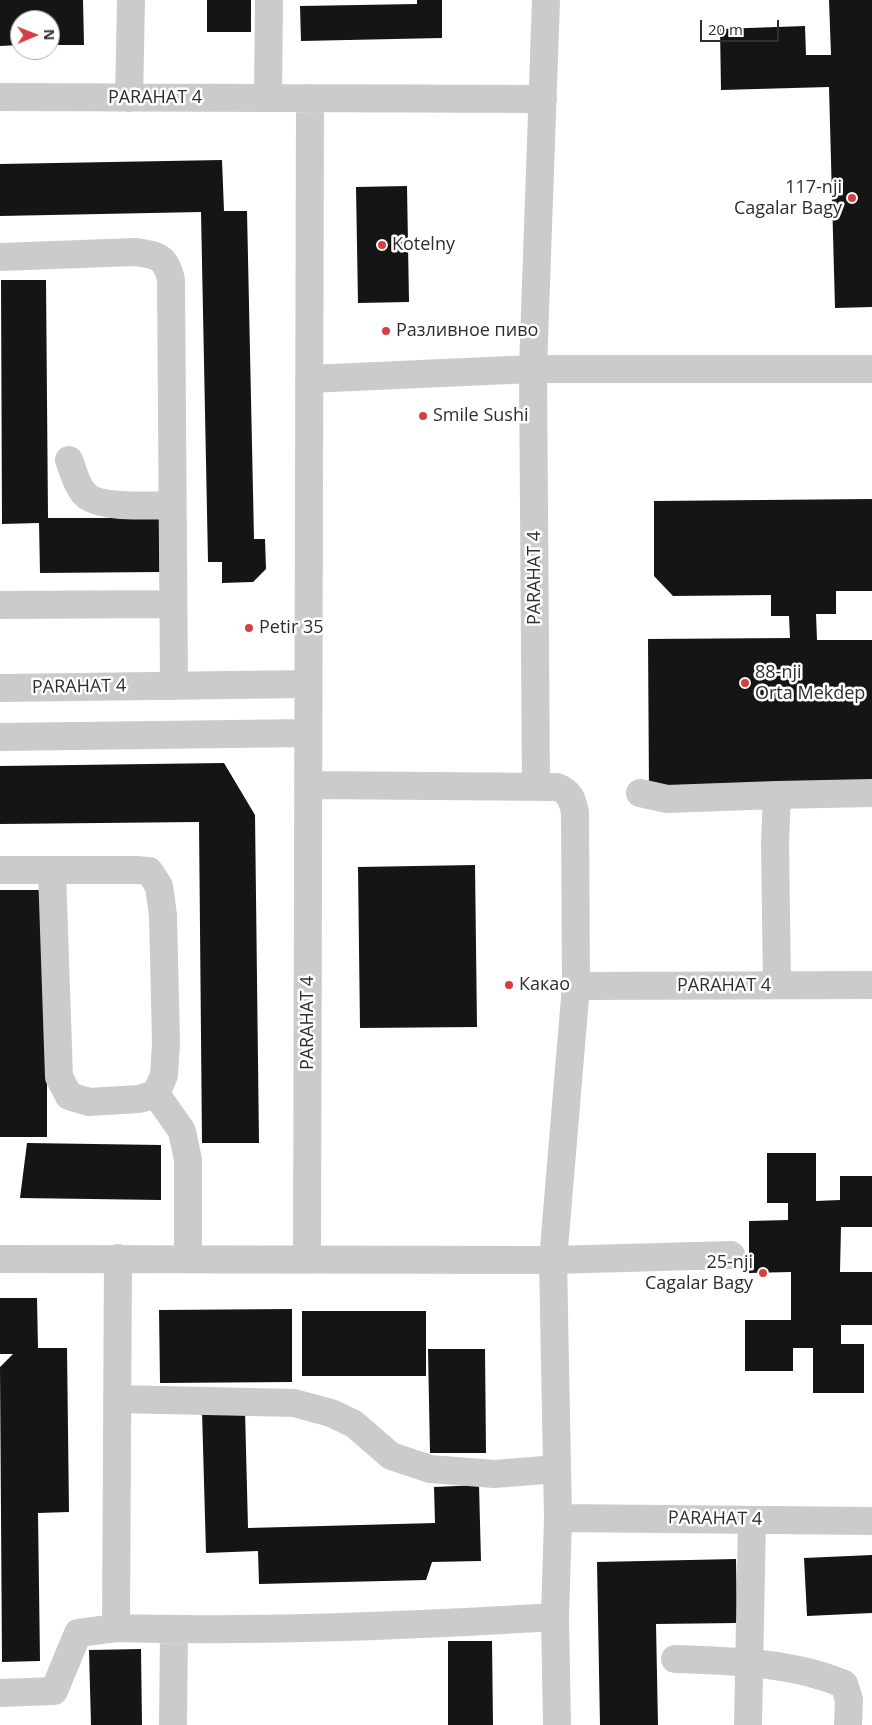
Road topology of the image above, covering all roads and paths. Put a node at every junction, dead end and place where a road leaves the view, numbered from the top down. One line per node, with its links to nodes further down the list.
1 (131, 0): 5 (street)
2 (269, 0): 6 (street)
3 (546, 0): 8 (street, PARAHAT 4)
4 (0, 97): 5 (street, PARAHAT 4)
5 (129, 98): 6 (street, PARAHAT 4)
6 (268, 98): 7 (street, PARAHAT 4)
7 (310, 98): 8 (street, PARAHAT 4); 12 (street, PARAHAT 4)
8 (543, 99): 10 (street, PARAHAT 4)
9 (0, 257): 14 (street)
10 (534, 369): 11 (street); 12 (street); 23 (street, PARAHAT 4)
11 (872, 369)
12 (309, 379): 17 (street, PARAHAT 4)
13 (69, 460): 14 (street)
14 (172, 505): 15 (street)
15 (173, 604): 16 (street); 18 (street)
16 (0, 605)
17 (308, 684): 18 (street, PARAHAT 4); 20 (street, PARAHAT 4)
18 (174, 686): 19 (street, PARAHAT 4)
19 (0, 688)
20 (308, 733): 21 (street); 22 (street, PARAHAT 4)
21 (0, 736)
22 (308, 785): 23 (street); 37 (street, PARAHAT 4)
23 (536, 787): 31 (street)
24 (640, 793): 26 (street)
25 (872, 793): 26 (street)
26 (777, 794): 29 (street)
27 (0, 870): 28 (street)
28 (52, 871): 32 (street); 32 (street)
29 (777, 985): 30 (street, PARAHAT 4); 31 (street, PARAHAT 4)
30 (872, 985)
31 (576, 986): 38 (street)
32 (156, 1094): 36 (street)
33 (731, 1255): 38 (street)
34 (118, 1258): 35 (street); 36 (street); 39 (street)
35 (0, 1259)
36 (188, 1259): 37 (street)
37 (307, 1260): 38 (street)
38 (553, 1260): 40 (street)
39 (118, 1399): 40 (street); 45 (street)
40 (557, 1470): 41 (street)
41 (558, 1518): 42 (street, PARAHAT 4); 44 (street)
42 (752, 1520): 43 (street, PARAHAT 4); 48 (street)
43 (872, 1521)
44 (555, 1617): 46 (street); 51 (street)
45 (116, 1628): 46 (street); 49 (street)
46 (174, 1630): 50 (street)
47 (675, 1659): 48 (street)
48 (749, 1662): 52 (street); 53 (street)
49 (0, 1693)
50 (174, 1725)
51 (558, 1725)
52 (748, 1725)
53 (848, 1725)

